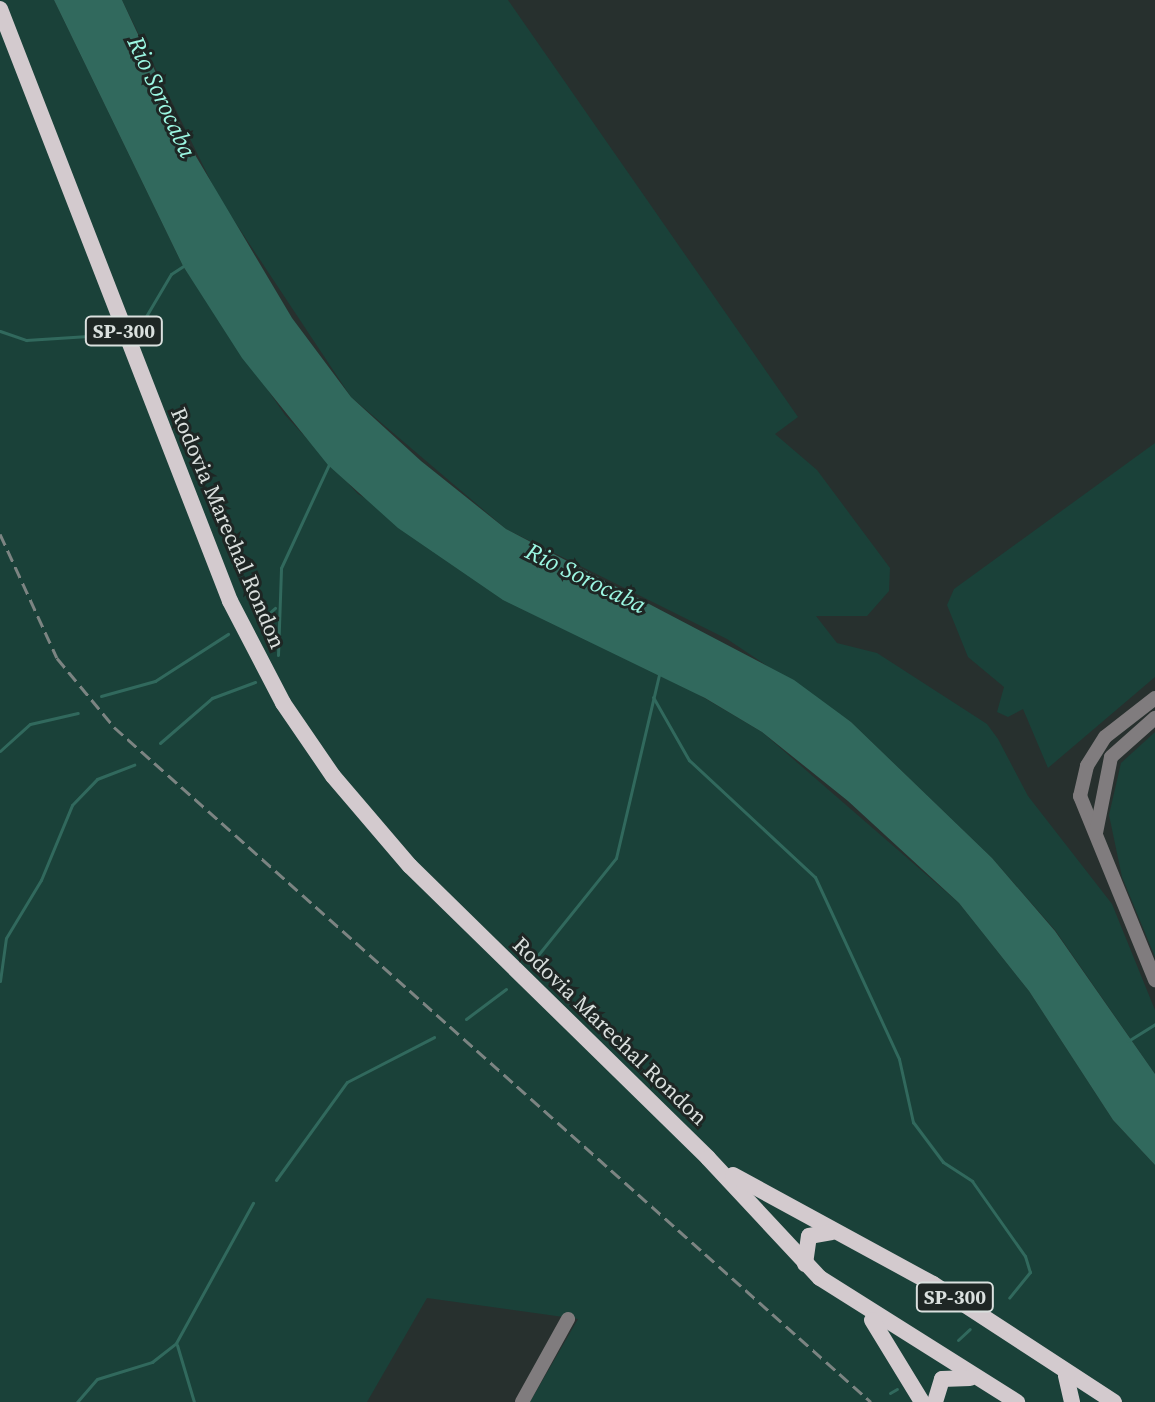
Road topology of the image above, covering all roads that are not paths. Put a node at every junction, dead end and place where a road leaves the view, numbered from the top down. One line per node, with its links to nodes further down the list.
1 (0, 9): 6 (main road, Rodovia Marechal Rondon / SP-300)
2 (1155, 698): 4 (street)
3 (1155, 718): 4 (street)
4 (1095, 838): 5 (street)
5 (1155, 980)
6 (708, 1158): 7 (main road, Rodovia Marechal Rondon / SP-300); 8 (main road, Rodovia Marechal Rondon / SP-300)
7 (835, 1233): 8 (main road); 11 (main road, Rodovia Marechal Rondon / SP-300)
8 (805, 1264): 9 (main road, Rodovia Marechal Rondon / SP-300)
9 (864, 1310): 12 (main road, Rodovia Marechal Rondon / SP-300); 14 (main road)
10 (568, 1319): 13 (street)
11 (1066, 1376): 17 (main road); 18 (main road, Rodovia Marechal Rondon / SP-300)
12 (972, 1378): 15 (main road); 16 (main road, Rodovia Marechal Rondon / SP-300)
13 (522, 1402)
14 (922, 1402)
15 (935, 1402)
16 (1017, 1402)
17 (1072, 1402)
18 (1114, 1402)

